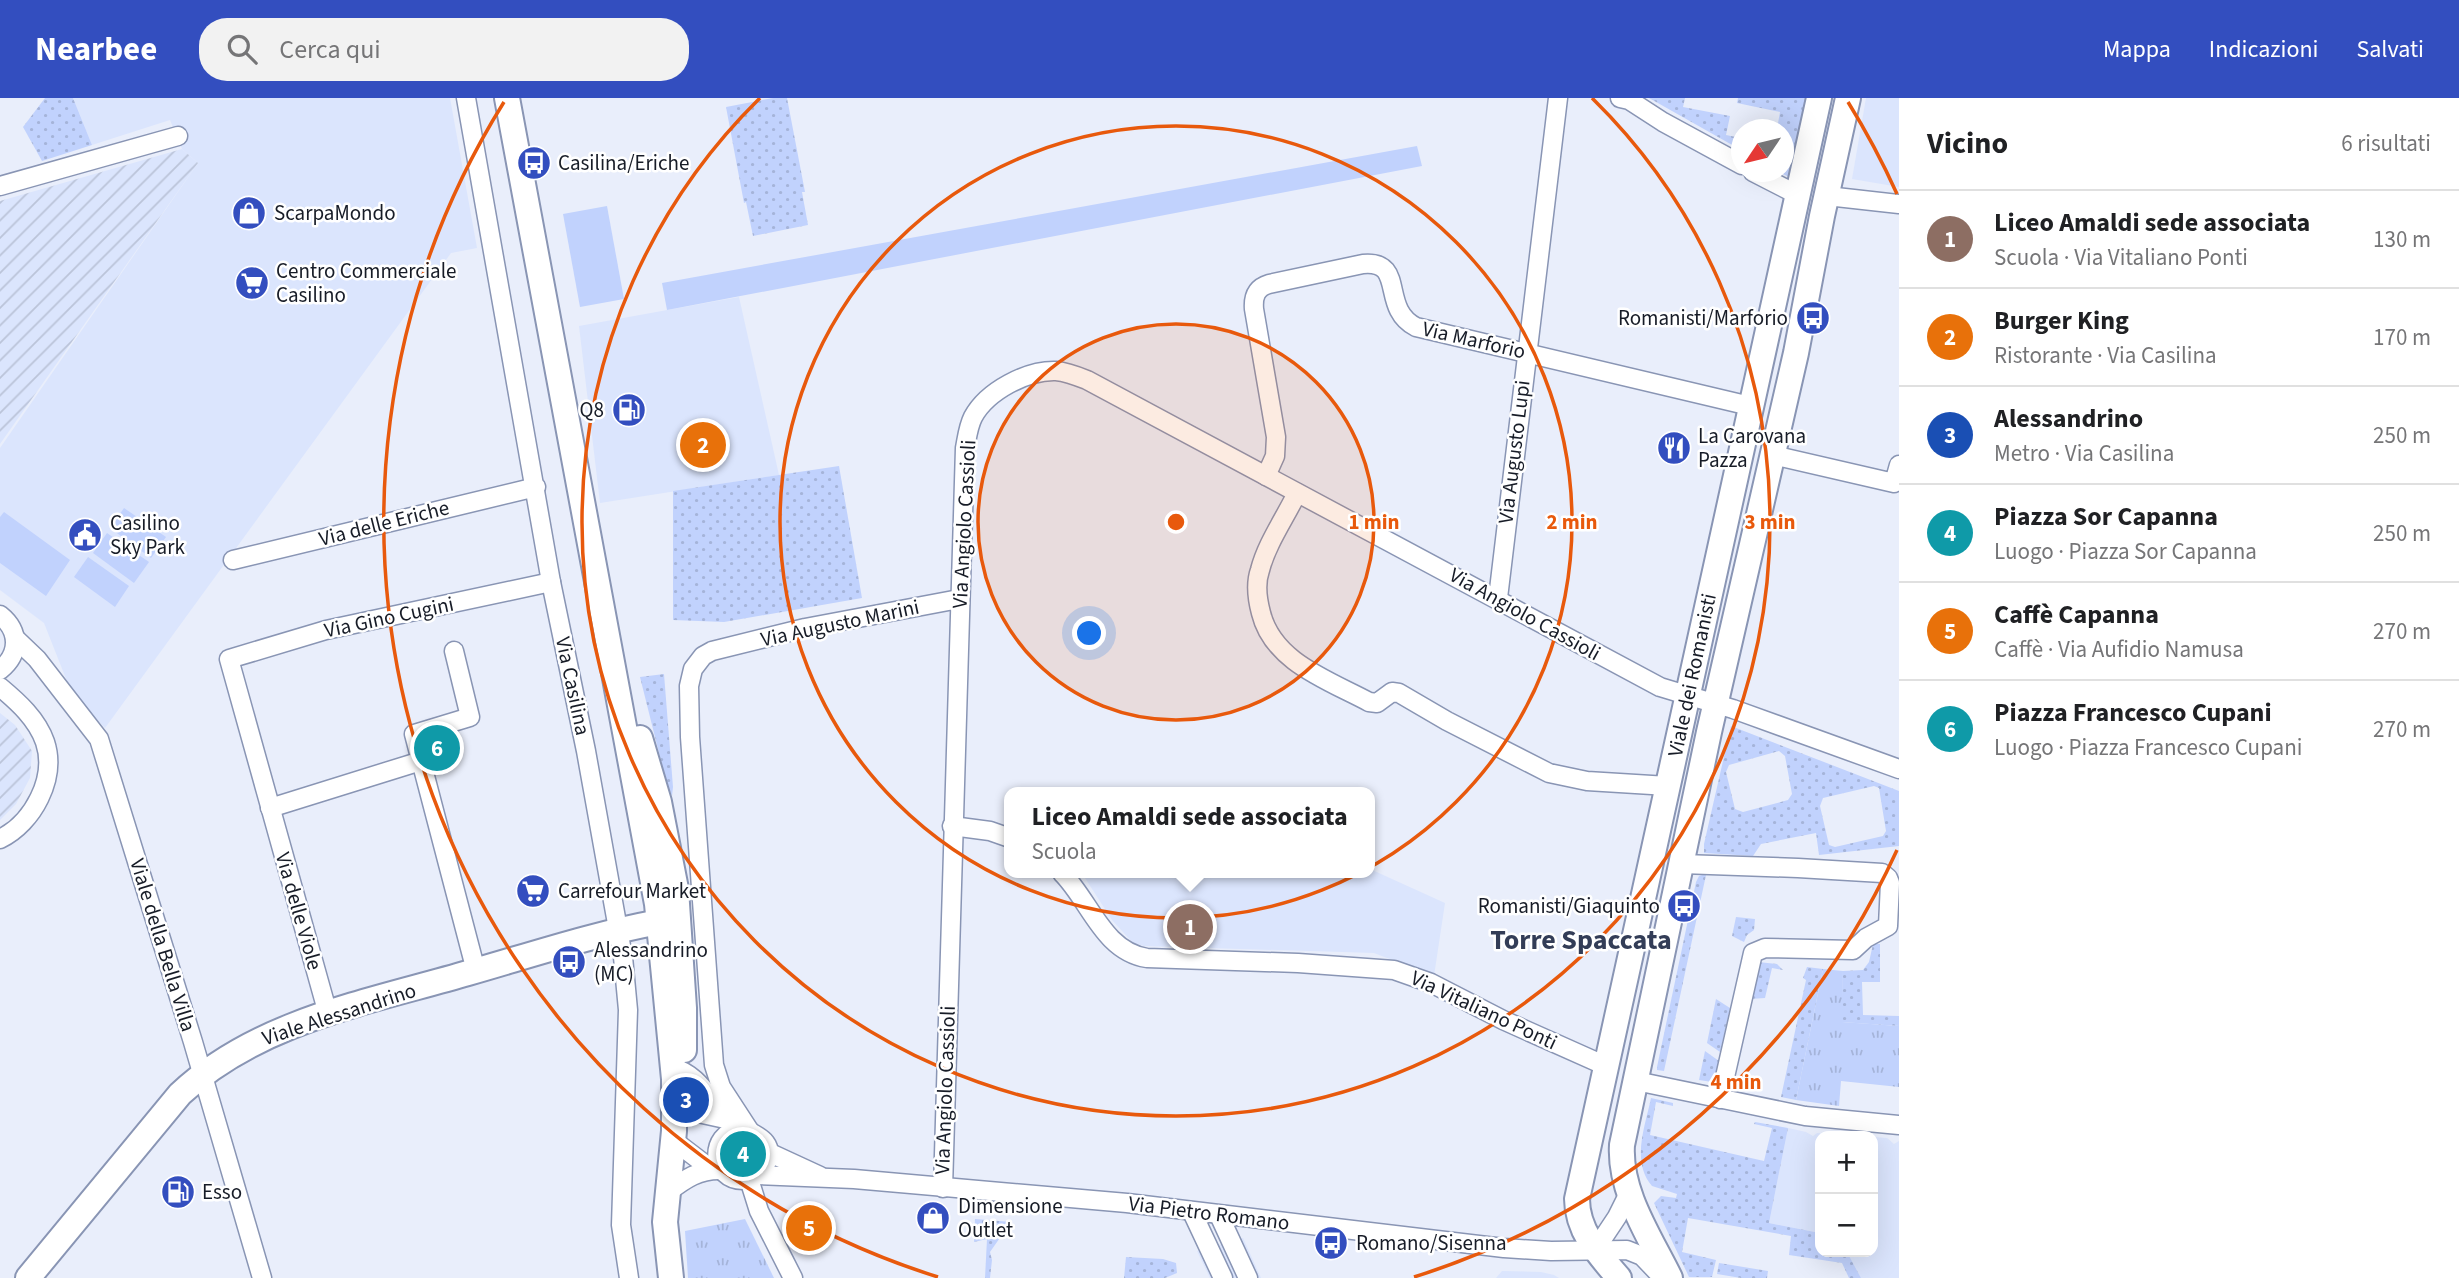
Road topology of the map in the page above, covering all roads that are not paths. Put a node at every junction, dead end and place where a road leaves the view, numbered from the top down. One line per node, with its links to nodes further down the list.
1 (466, 98): 19 (street, Via Casilina)
2 (508, 98): 29 (street, Via Casilina)
3 (1558, 98): 14 (street, Via Augusto Lupi)
4 (1819, 98): 11 (street, Viale dei Romanisti)
5 (1848, 98): 12 (street, Viale dei Romanisti)
6 (1626, 99): 8 (street)
7 (178, 136): 10 (street)
8 (1731, 159)
9 (1773, 182): 11 (street)
10 (0, 186)
11 (1798, 195): 15 (street, Viale dei Romanisti)
12 (1827, 196): 13 (street); 16 (street, Viale dei Romanisti)
13 (1899, 204)
14 (1526, 352): 15 (street, Via Marforio); 18 (street, Via Marforio); 24 (street, Via Augusto Lupi)
15 (1750, 406): 32 (street, Viale dei Romanisti)
16 (1773, 455): 17 (street); 33 (street, Viale dei Romanisti)
17 (1899, 465)
18 (1266, 476): 20 (street, Via Angiolo Cassioli); 23 (street, Via Angiolo Cassioli)
19 (536, 487): 21 (street, Via delle Eriche); 22 (street, Via Casilina)
20 (1297, 493): 24 (street, Via Angiolo Cassioli); 36 (street)
21 (233, 560)
22 (551, 582): 28 (street, Via Gino Cugini); 44 (street, Via Casilina)
23 (959, 598): 38 (street, Via Angiolo Cassioli); 54 (street, Via Augusto Marini)
24 (1498, 598): 32 (street, Via Angiolo Cassioli)
25 (0, 615): 26 (street, Viale della Bella Villa)
26 (15, 638): 30 (street); 49 (street, Viale della Bella Villa)
27 (454, 651): 34 (street)
28 (229, 659): 37 (street, Via delle Viole)
29 (612, 666): 43 (street, Via Casilina); 48 (street, Via Casilina)
30 (0, 670)
31 (0, 687): 40 (street)
32 (1687, 695): 33 (street, Via Angiolo Cassioli); 36 (street, Viale dei Romanisti)
33 (1716, 703): 35 (street, Via Angiolo Cassioli); 41 (street, Viale dei Romanisti)
34 (421, 761): 37 (street); 45 (street)
35 (1899, 769)
36 (1668, 786): 47 (street, Viale dei Romanisti)
37 (270, 808): 46 (street, Via delle Viole)
38 (952, 826): 39 (street); 60 (street, Via Angiolo Cassioli)
39 (1004, 836)
40 (0, 839)
41 (1682, 864): 50 (street, Viale dei Romanisti); 51 (street)
42 (1066, 878): 47 (street, Via Vitaliano Ponti)
43 (659, 922): 44 (street, Viale Alessandrino); 48 (street, Via Casilina)
44 (619, 930): 45 (street, Viale Alessandrino); 68 (street, Via Casilina)
45 (477, 971): 46 (street, Viale Alessandrino)
46 (328, 1014): 49 (street, Viale Alessandrino)
47 (1606, 1066): 65 (street, Viale dei Romanisti)
48 (673, 1068): 52 (street, Via Casilina); 54 (street)
49 (201, 1074): 66 (street, Viale Alessandrino); 67 (street, Viale della Bella Villa)
50 (1636, 1081): 51 (street); 62 (street, Viale dei Romanisti)
51 (1720, 1099): 53 (street)
52 (675, 1113): 54 (street); 55 (street, Via Casilina)
53 (1899, 1125)
54 (740, 1126): 56 (street); 57 (street)
55 (673, 1140): 57 (street); 61 (street, Via Casilina)
56 (768, 1152): 58 (street); 59 (street, Via Pietro Romano)
57 (716, 1170): 58 (street); 61 (street)
58 (753, 1177): 59 (street, Via Pietro Romano); 70 (street)
59 (823, 1178): 60 (street, Via Pietro Romano)
60 (943, 1188): 63 (street, Via Pietro Romano)
61 (668, 1192): 69 (street, Via Casilina)
62 (1629, 1193): 65 (street); 75 (street, Viale dei Romanisti)
63 (1192, 1212): 64 (street, Via Pietro Romano); 71 (street)
64 (1219, 1215): 65 (street, Via Pietro Romano); 72 (street)
65 (1595, 1251): 73 (street, Viale dei Romanisti); 74 (street)
66 (28, 1278)
67 (262, 1278)
68 (629, 1278)
69 (671, 1278)
70 (793, 1278)
71 (1223, 1278)
72 (1248, 1278)
73 (1619, 1278)
74 (1663, 1278)
75 (1670, 1278)

